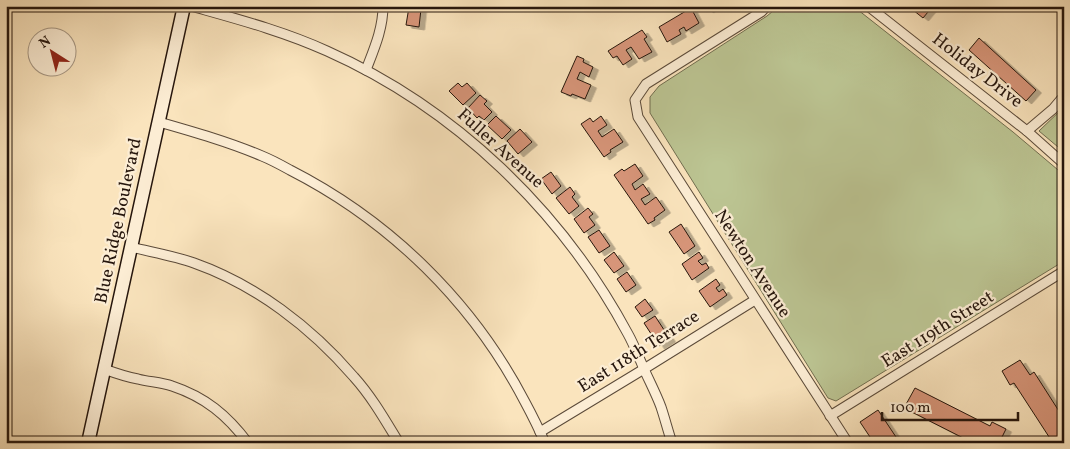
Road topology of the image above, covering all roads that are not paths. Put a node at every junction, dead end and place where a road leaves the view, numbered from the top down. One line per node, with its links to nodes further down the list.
1 (184, 6): 8 (main road, Blue Ridge Boulevard)
2 (191, 6): 6 (street, Fuller Avenue)
3 (383, 6): 6 (street)
4 (767, 6): 13 (street, Newton Avenue)
5 (868, 6): 9 (street, Holiday Drive)
6 (366, 70): 15 (street, Fuller Avenue)
7 (1064, 96): 9 (street)
8 (158, 122): 11 (main road, Blue Ridge Boulevard); 17 (street)
9 (1027, 131): 10 (street, Holiday Drive)
10 (1064, 164)
11 (131, 247): 14 (main road, Blue Ridge Boulevard); 20 (street)
12 (1064, 271): 16 (street, East 119th Street)
13 (755, 300): 15 (street, East 118th Terrace); 16 (street, Newton Avenue)
14 (104, 369): 18 (main road, Blue Ridge Boulevard); 19 (street)
15 (644, 370): 17 (street, East 118th Terrace); 22 (street, Fuller Avenue)
16 (830, 416): 23 (street, Newton Avenue)
17 (540, 432): 21 (street)
18 (88, 443)
19 (248, 443)
20 (399, 443)
21 (544, 443)
22 (672, 443)
23 (848, 443)

